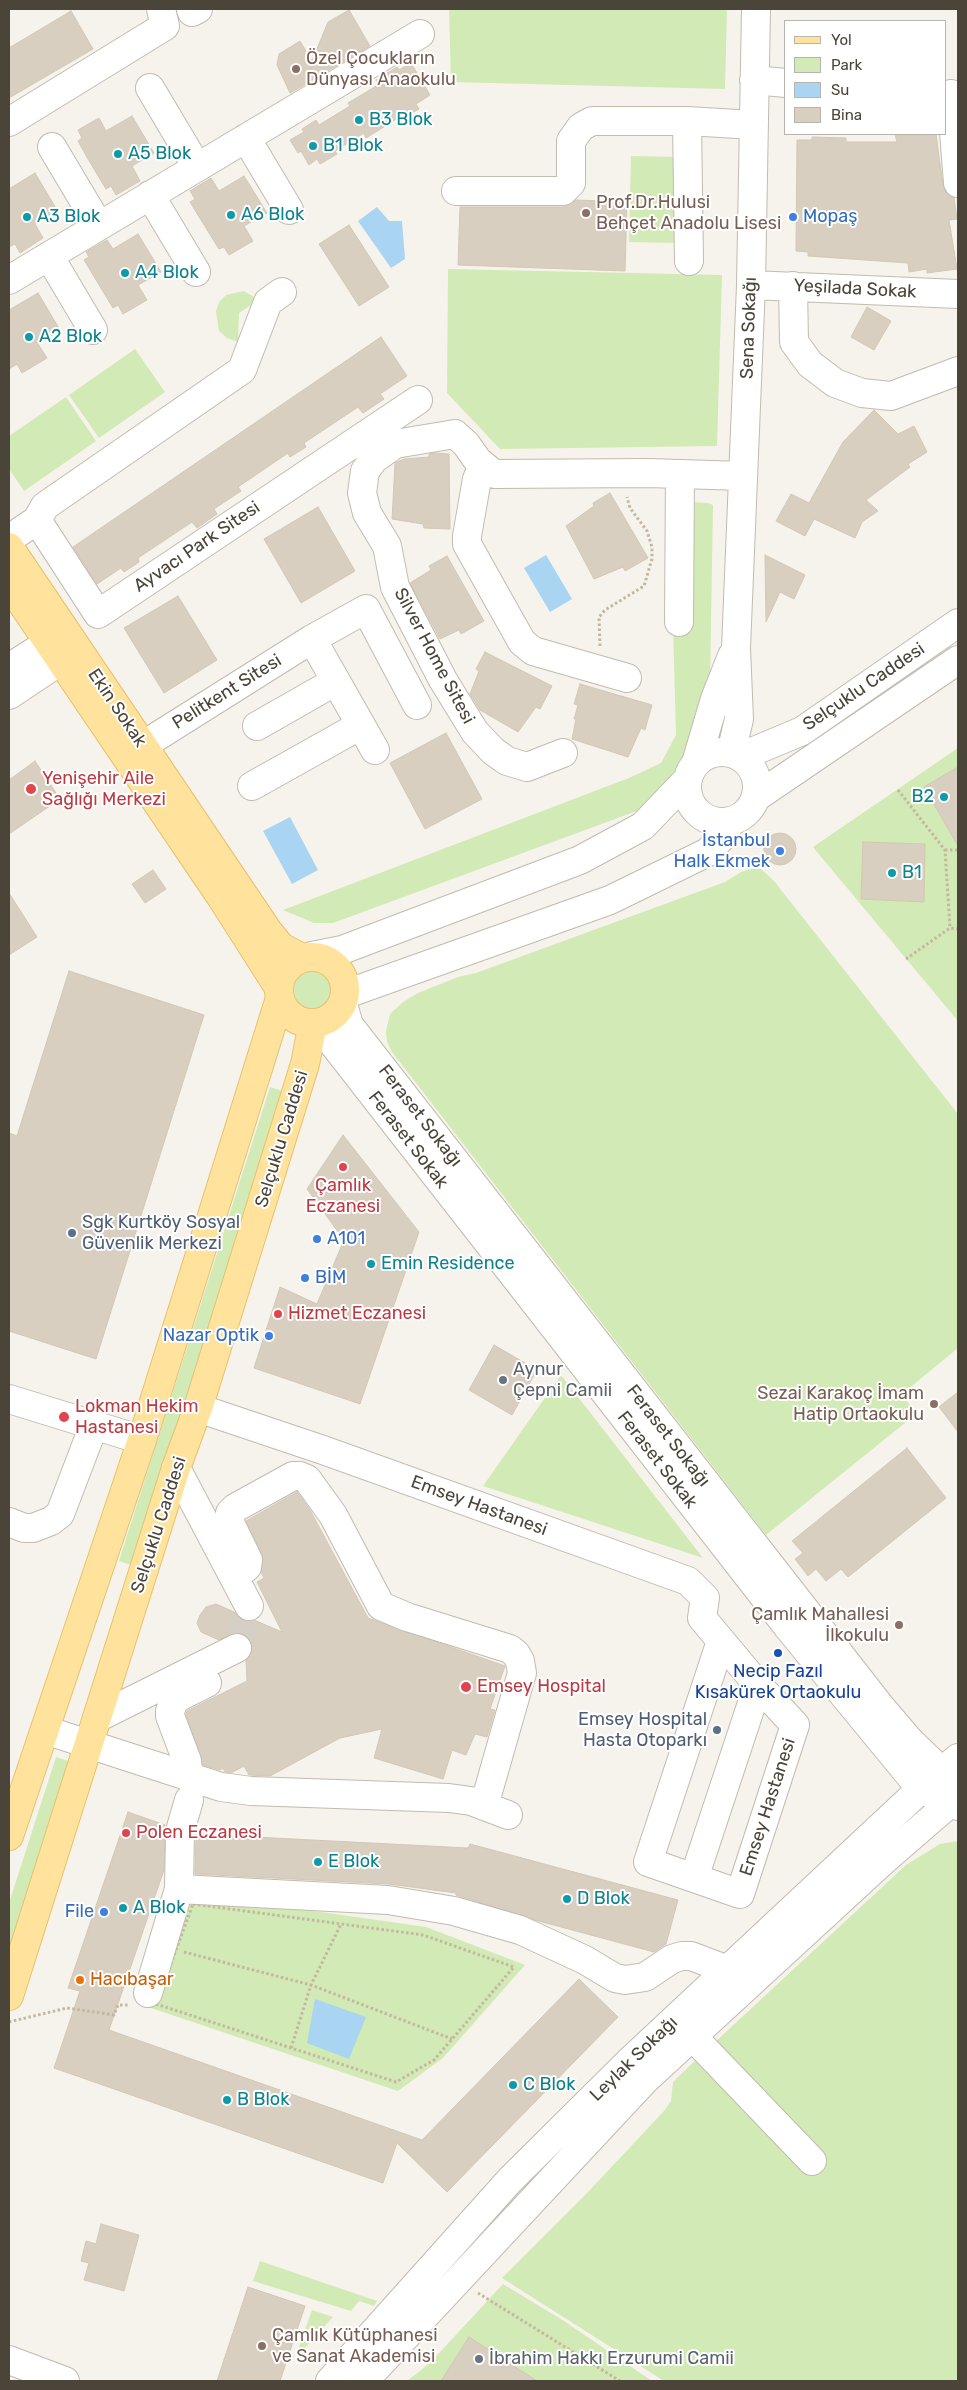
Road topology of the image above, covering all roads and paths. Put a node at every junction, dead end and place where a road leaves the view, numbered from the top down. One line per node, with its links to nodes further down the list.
1 (161, 9): 11 (street)
2 (191, 9): 3 (street)
3 (198, 9)
4 (756, 9): 6 (street, Sena Sokağı)
5 (420, 34): 13 (street)
6 (754, 80): 7 (street); 12 (street, Sena Sokağı)
7 (784, 83)
8 (150, 88): 15 (street)
9 (952, 93): 16 (street)
10 (687, 121): 12 (street); 17 (street); 22 (street)
11 (9, 122)
12 (754, 125): 25 (street, Sena Sokağı)
13 (246, 138): 15 (street); 19 (street)
14 (52, 147): 20 (street)
15 (197, 167): 18 (street)
16 (958, 183)
17 (456, 191)
18 (150, 195): 20 (street); 23 (street)
19 (289, 210)
20 (99, 226): 21 (street)
21 (49, 256): 24 (street); 29 (street)
22 (689, 261)
23 (196, 272)
24 (9, 280)
25 (751, 285): 26 (street, Yeşilada Sokak); 35 (street, Sena Sokağı)
26 (793, 286): 28 (street, Yeşilada Sokak); 30 (street)
27 (282, 292): 36 (street)
28 (958, 294)
29 (93, 330)
30 (958, 371)
31 (418, 400): 36 (street, Ayvacı Park Sitesi)
32 (483, 466): 33 (street); 47 (street); 56 (street, Silver Home Sitesi)
33 (628, 473): 34 (street); 47 (path)
34 (680, 474): 35 (street); 40 (street)
35 (743, 476): 44 (street, Sena Sokağı)
36 (37, 520): 37 (street)
37 (9, 539)
38 (9, 547): 43 (main road, Ekin Sokak)
39 (9, 584): 43 (main road, Ekin Sokak)
40 (679, 622)
41 (958, 623): 57 (street, Selçuklu Caddesi)
42 (312, 639): 49 (street); 51 (street, Pelitkent Sitesi); 54 (street, Pelitkent Sitesi)
43 (60, 648): 46 (street); 50 (street); 54 (main road, Ekin Sokak); 69 (main road, Ekin Sokak)
44 (736, 648): 57 (street, Sena Sokağı); 58 (street)
45 (958, 660): 61 (street, Selçuklu Caddesi)
46 (9, 668)
47 (596, 669): 48 (street)
48 (627, 678)
49 (336, 681): 52 (street); 53 (street)
50 (9, 695)
51 (417, 705)
52 (361, 725): 55 (street); 59 (street)
53 (257, 726)
54 (142, 746): 67 (main road, Ekin Sokak)
55 (375, 750)
56 (563, 753)
57 (735, 755): 58 (street); 61 (street)
58 (691, 772): 62 (street); 67 (street)
59 (252, 786)
60 (898, 790): 63 (path)
61 (756, 798): 62 (street)
62 (731, 822): 70 (street)
63 (946, 850): 64 (path); 65 (path)
64 (958, 850)
65 (950, 928): 66 (path); 68 (path)
66 (958, 929)
67 (307, 957): 69 (main road); 70 (main road)
68 (906, 959)
69 (279, 993): 71 (main road); 75 (main road)
70 (344, 999): 71 (main road); 85 (street, Feraset Sokağı)
71 (315, 1023): 73 (main road, Selçuklu Caddesi); 87 (street, Feraset Sokak)
72 (9, 1399): 74 (street)
73 (198, 1408): 76 (main road, Selçuklu Caddesi); 80 (street, Emsey Hastanesi)
74 (94, 1425): 75 (street); 77 (street)
75 (142, 1440): 83 (main road)
76 (176, 1468): 78 (street); 82 (main road, Selçuklu Caddesi)
77 (9, 1522)
78 (235, 1576): 79 (street); 86 (street)
79 (249, 1606)
80 (721, 1641): 81 (street, Emsey Hastanesi); 89 (street, Emsey Hastanesi)
81 (758, 1685): 89 (street); 89 (street, Emsey Hastanesi)
82 (97, 1718): 84 (main road, Selçuklu Caddesi); 86 (street)
83 (45, 1730): 84 (street); 88 (main road)
84 (88, 1746): 86 (street); 95 (main road, Selçuklu Caddesi)
85 (954, 1785): 87 (street, Leylak Sokağı); 98 (street, Leylak Sokağı)
86 (189, 1789): 90 (street)
87 (921, 1789): 93 (street, Leylak Sokağı)
88 (9, 1836)
89 (694, 1878)
90 (179, 1888): 93 (street); 96 (street)
91 (341, 1924): 92 (path); 94 (path); 99 (path)
92 (176, 1950): 94 (path); 96 (path)
93 (728, 1970): 105 (street, Leylak Sokağı)
94 (311, 1985): 99 (path); 100 (path)
95 (9, 1996)
96 (147, 2002): 97 (path); 100 (path)
97 (9, 2022)
98 (692, 2036): 101 (street); 102 (street, Leylak Sokağı)
99 (452, 2039): 100 (path)
100 (290, 2048)
101 (812, 2161)
102 (456, 2280): 106 (street, Leylak Sokağı); 107 (path)
103 (9, 2360): 104 (street)
104 (65, 2381)
105 (330, 2381)
106 (364, 2381)
107 (620, 2381)

